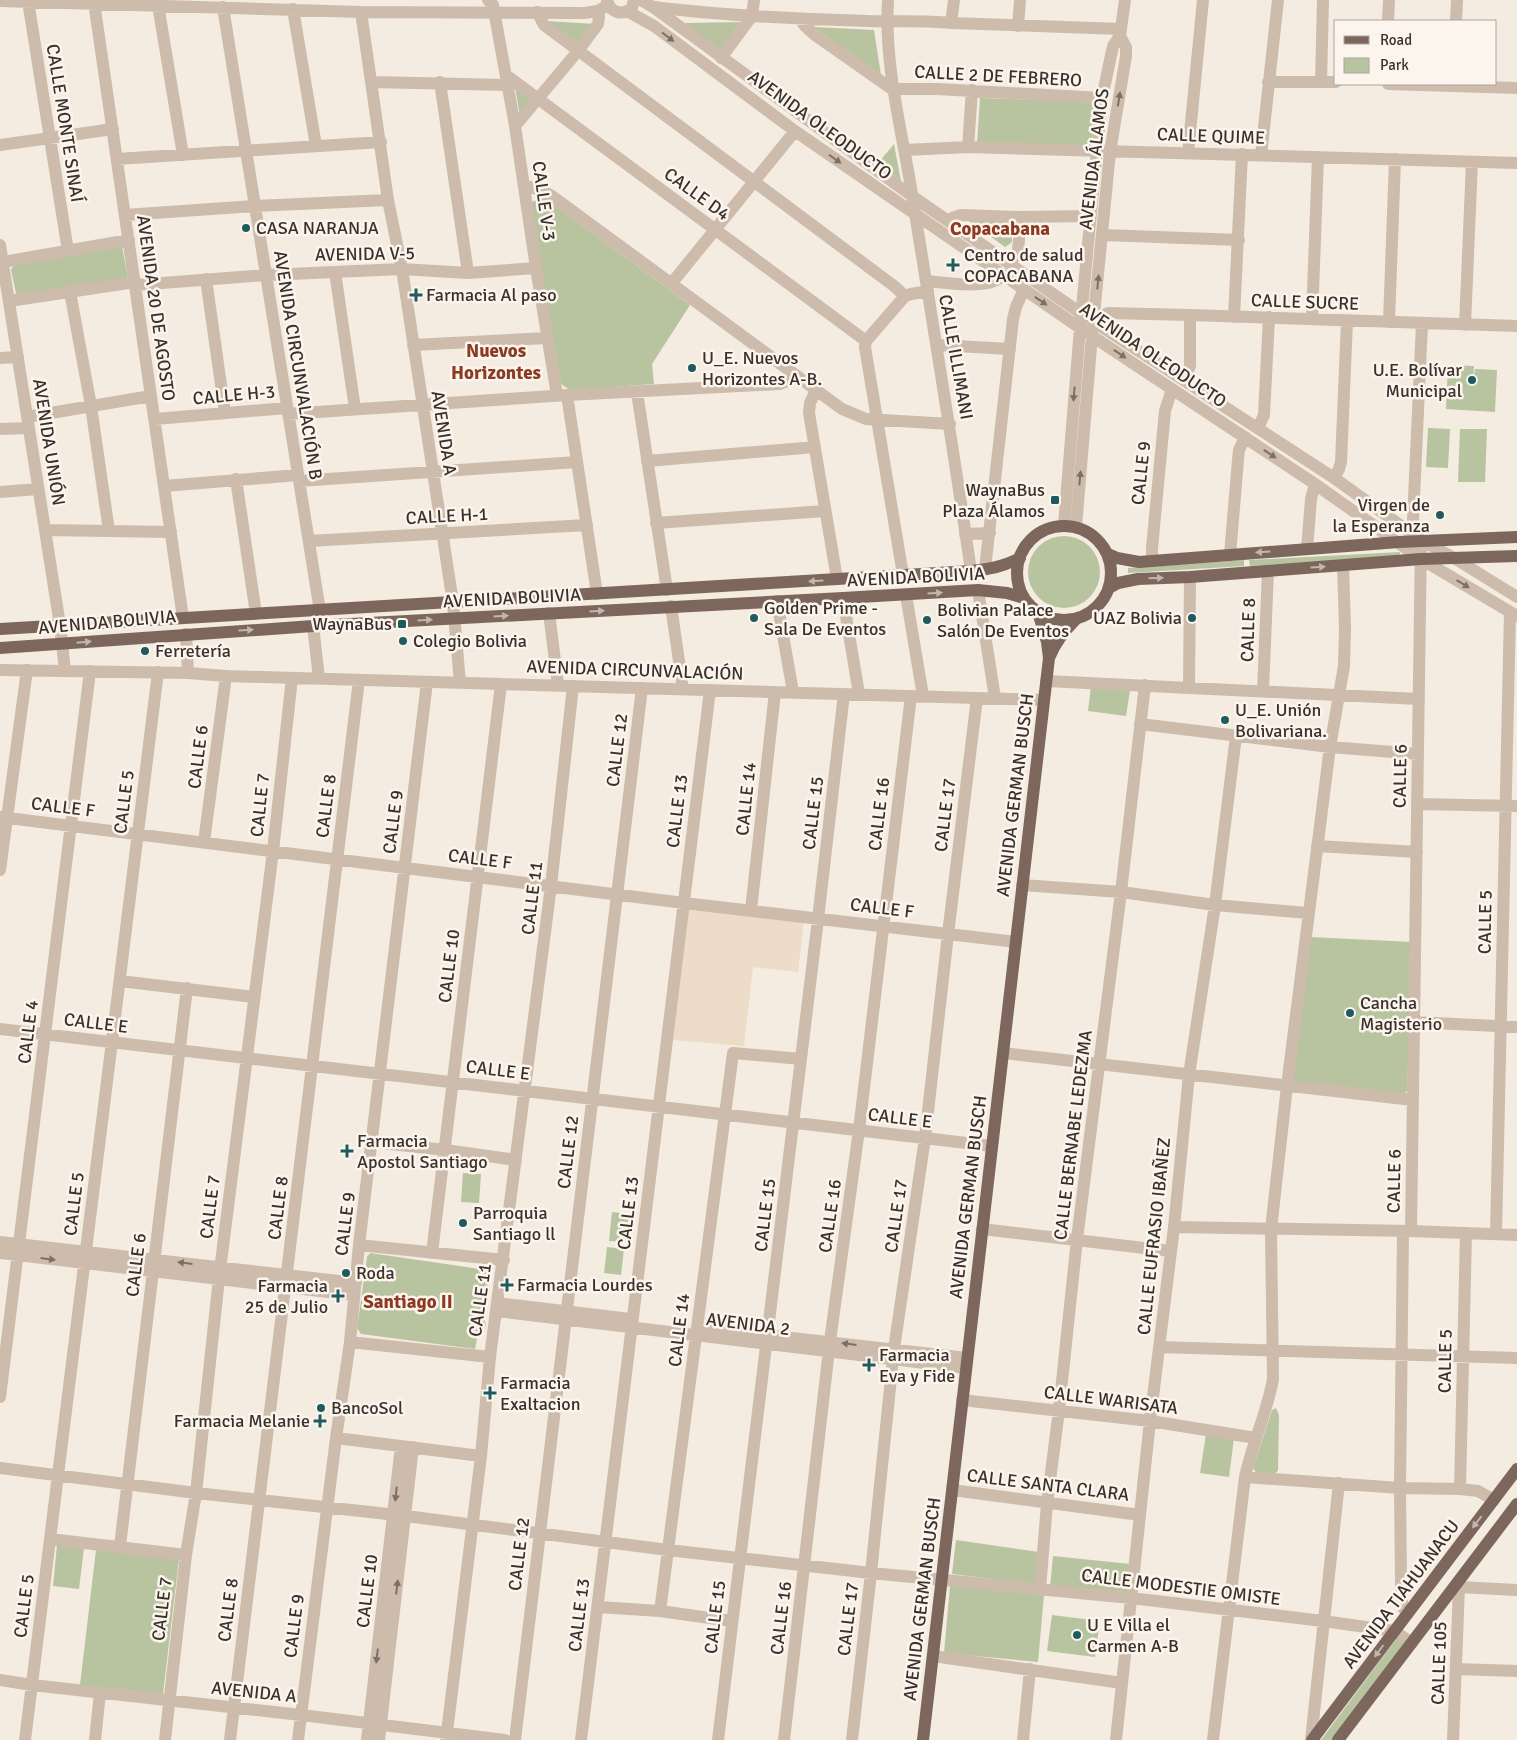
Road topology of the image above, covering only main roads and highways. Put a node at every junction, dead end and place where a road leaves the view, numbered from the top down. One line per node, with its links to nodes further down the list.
1 (1517, 537): 2 (main road, one-way to 2)
2 (1108, 554): 4 (main road); 5 (main road)
3 (1517, 556): 5 (main road, one-way to 3)
4 (1020, 558): 6 (main road); 9 (main road, AVENIDA BOLIVIA, one-way to 9)
5 (1109, 588): 8 (main road)
6 (1024, 598): 7 (main road); 10 (main road, AVENIDA BOLIVIA, one-way to 6)
7 (1038, 612): 8 (main road); 11 (main road, AVENIDA GERMAN BUSCH)
8 (1077, 618): 11 (main road, AVENIDA GERMAN BUSCH)
9 (0, 629)
10 (0, 648)
11 (1049, 658): 14 (main road, AVENIDA GERMAN BUSCH)
12 (1517, 1468): 15 (main road, AVENIDA TIAHUANACU, one-way to 15)
13 (1517, 1504): 16 (main road)
14 (923, 1740)
15 (1312, 1740)
16 (1338, 1740)

